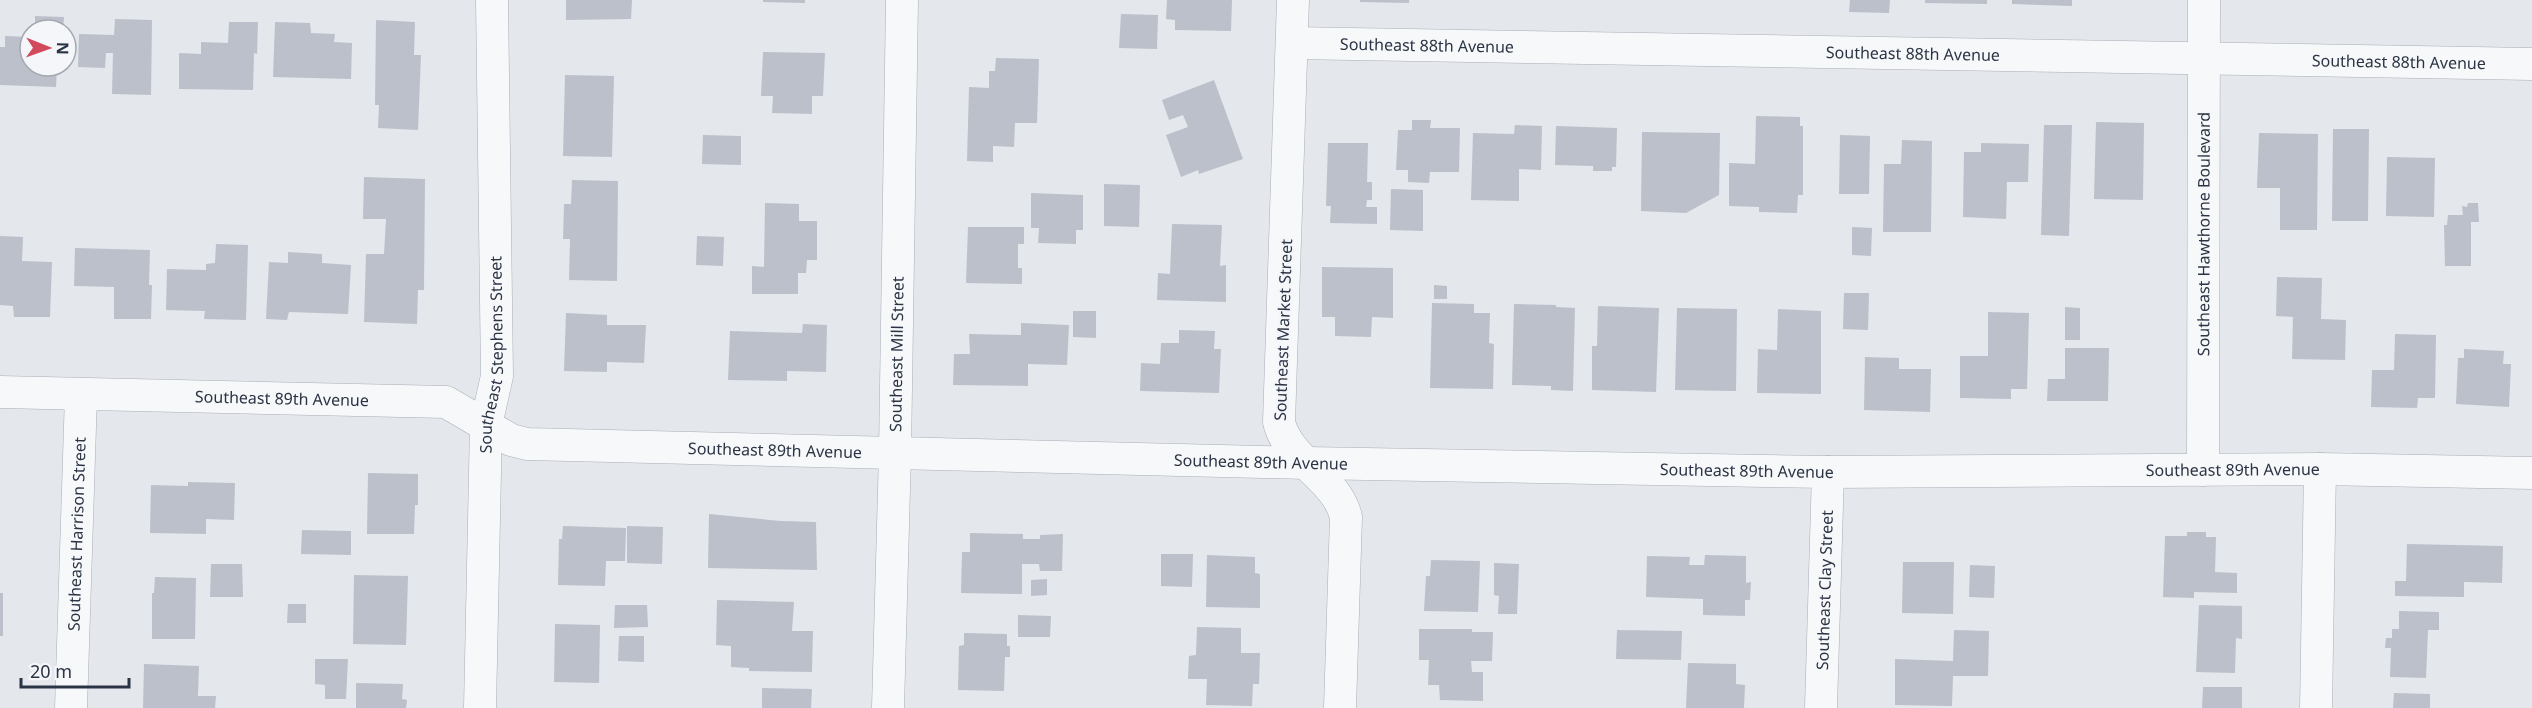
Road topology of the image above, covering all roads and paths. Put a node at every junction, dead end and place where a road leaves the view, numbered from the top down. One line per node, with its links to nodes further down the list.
1 (492, 0): 10 (street, Southeast Stephens Street)
2 (902, 0): 11 (street, Southeast Mill Street)
3 (1293, 0): 5 (street, Southeast Market Street)
4 (2204, 0): 6 (street, Southeast Hawthorne Boulevard)
5 (1293, 43): 6 (street, Southeast 88th Avenue); 12 (street, Southeast Market Street)
6 (2204, 59): 7 (street, Southeast 88th Avenue); 14 (street, Southeast Hawthorne Boulevard)
7 (2532, 64)
8 (0, 392): 9 (street, Southeast 89th Avenue)
9 (81, 395): 10 (street, Southeast 89th Avenue); 17 (street, Southeast Harrison Street)
10 (486, 425): 11 (street, Southeast 89th Avenue); 18 (street, Southeast Stephens Street)
11 (895, 453): 12 (street, Southeast 89th Avenue); 19 (street, Southeast Mill Street)
12 (1306, 463): 15 (street, Southeast 89th Avenue); 20 (street, Southeast Market Street)
13 (2320, 469): 14 (street, Southeast 89th Avenue); 16 (street, Southeast 89th Avenue); 22 (street)
14 (2203, 470): 15 (street, Southeast 89th Avenue)
15 (1828, 472): 21 (street, Southeast Clay Street)
16 (2532, 473)
17 (71, 708)
18 (480, 708)
19 (888, 708)
20 (1340, 708)
21 (1821, 708)
22 (2316, 708)

